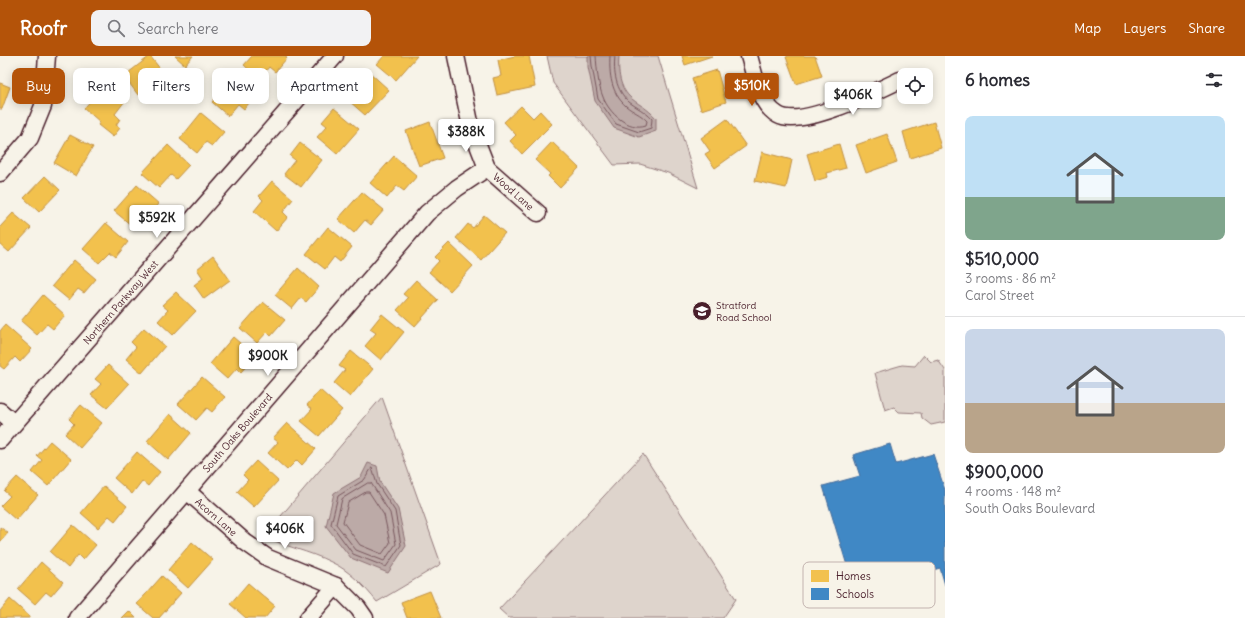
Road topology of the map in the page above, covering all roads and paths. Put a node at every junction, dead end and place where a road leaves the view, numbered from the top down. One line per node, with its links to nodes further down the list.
1 (47, 56): 7 (street)
2 (335, 56): 10 (street, Northern Parkway West)
3 (456, 56): 6 (street, Wood Lane)
4 (749, 56): 5 (street)
5 (897, 82)
6 (487, 168): 8 (street, Wood Lane); 12 (street, South Oaks Boulevard)
7 (0, 173)
8 (538, 213)
9 (0, 411): 10 (street)
10 (14, 423): 11 (street, Northern Parkway West)
11 (0, 440)
12 (187, 491): 13 (street, Acorn Lane); 14 (street, South Oaks Boulevard)
13 (336, 586): 15 (street); 16 (street, Acorn Lane)
14 (77, 618)
15 (308, 618)
16 (365, 618)

